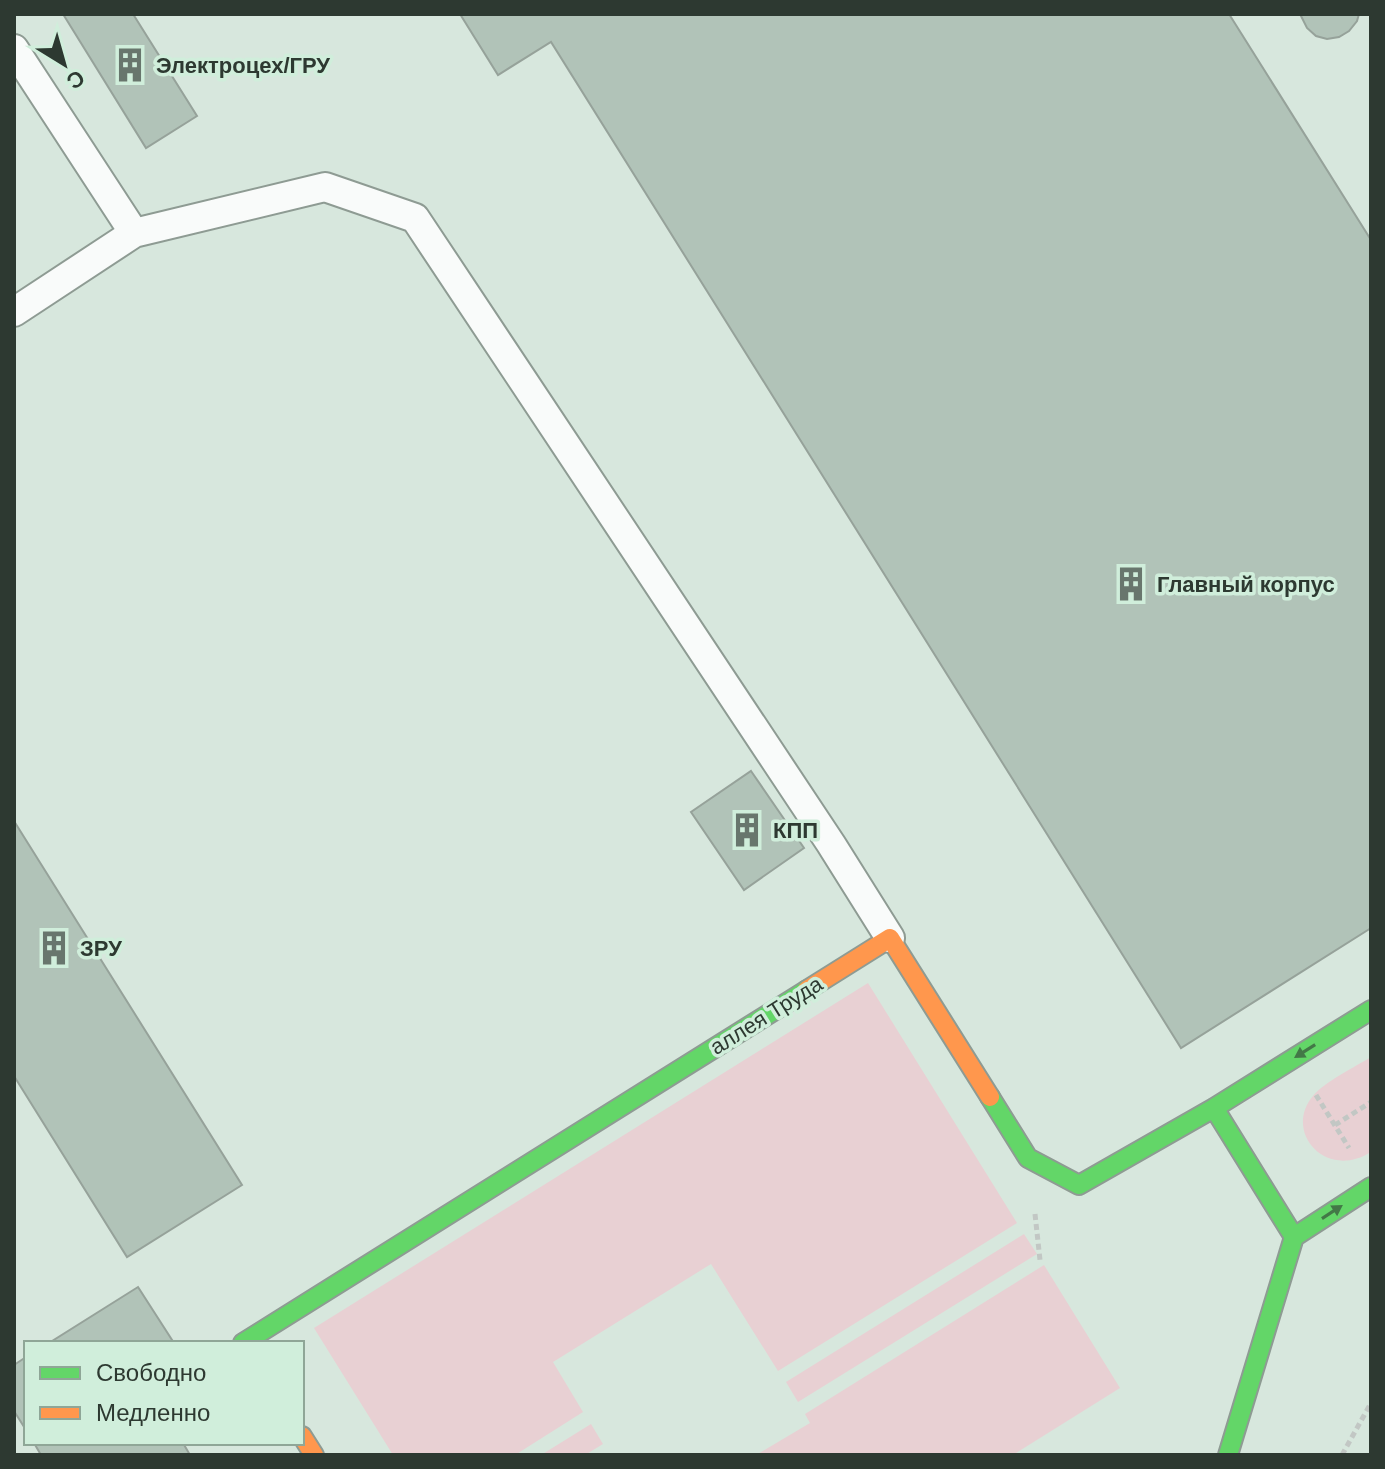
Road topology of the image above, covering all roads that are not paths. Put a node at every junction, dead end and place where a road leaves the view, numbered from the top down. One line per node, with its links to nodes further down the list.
1 (14, 49): 2 (lane)
2 (134, 233): 3 (lane); 4 (lane)
3 (14, 312)
4 (890, 938): 6 (street); 9 (street, аллея Труда)
5 (1371, 1010): 6 (street, one-way to 6)
6 (1214, 1108): 8 (street)
7 (1371, 1187): 8 (street, one-way to 7)
8 (1294, 1237): 10 (street)
9 (246, 1341)
10 (1228, 1455)

